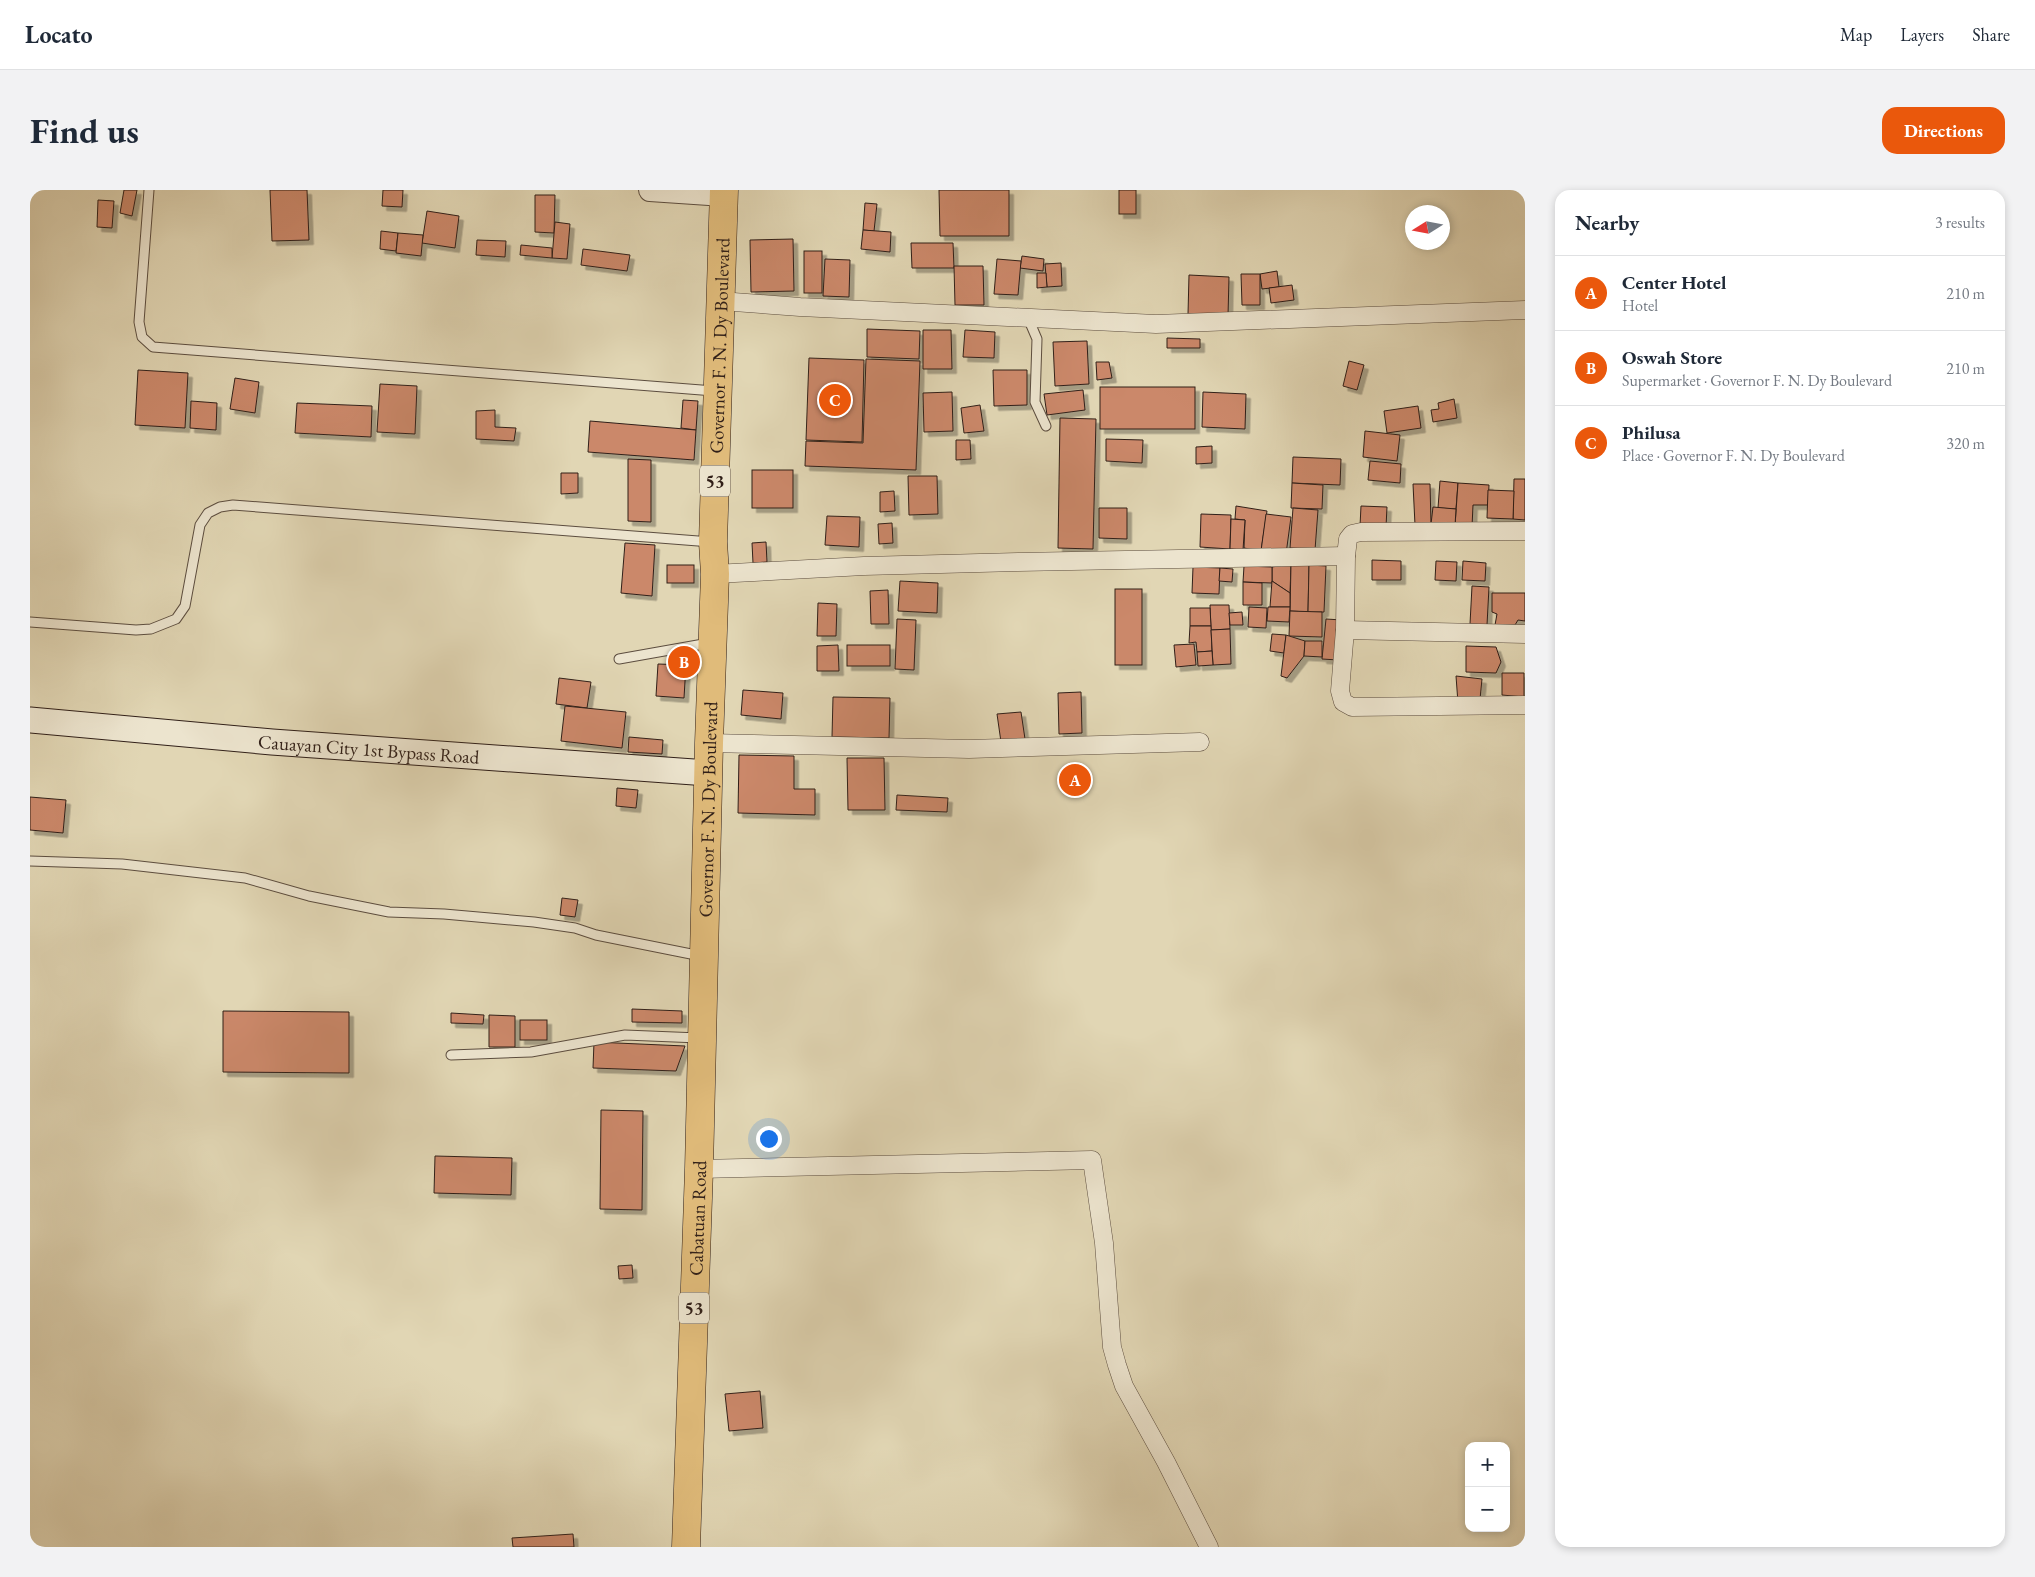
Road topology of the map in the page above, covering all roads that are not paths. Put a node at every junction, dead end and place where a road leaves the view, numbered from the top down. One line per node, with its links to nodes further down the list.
1 (149, 190): 7 (lane)
2 (650, 190): 3 (street)
3 (724, 193): 4 (highway, Governor F. N. Dy Boulevard / 53)
4 (720, 301): 6 (street); 7 (highway, Governor F. N. Dy Boulevard / 53)
5 (1525, 310): 6 (street)
6 (1028, 318): 8 (lane)
7 (718, 391): 10 (highway, Governor F. N. Dy Boulevard / 53)
8 (1046, 426)
9 (1525, 532): 11 (street)
10 (713, 542): 12 (highway, Governor F. N. Dy Boulevard / 53); 13 (lane)
11 (1346, 556): 12 (street); 14 (street)
12 (715, 574): 16 (highway, Governor F. N. Dy Boulevard / 53)
13 (30, 622)
14 (1345, 630): 15 (street); 18 (street)
15 (1525, 634)
16 (712, 643): 17 (lane); 21 (highway, Governor F. N. Dy Boulevard / 53)
17 (619, 659)
18 (1525, 705)
19 (30, 720): 22 (main road, Cauayan City 1st Bypass Road)
20 (1200, 742): 21 (street)
21 (709, 743): 22 (highway, Governor F. N. Dy Boulevard / 53)
22 (708, 773): 24 (highway, Governor F. N. Dy Boulevard / 53)
23 (30, 861): 24 (lane)
24 (704, 957): 25 (highway, Governor F. N. Dy Boulevard / 53)
25 (702, 1039): 26 (lane); 27 (highway, Governor F. N. Dy Boulevard / 53)
26 (451, 1055)
27 (701, 1069): 28 (highway, Cabatuan Road / 53)
28 (699, 1169): 29 (highway, Cabatuan Road / 53); 30 (street)
29 (686, 1547)
30 (1209, 1547)

